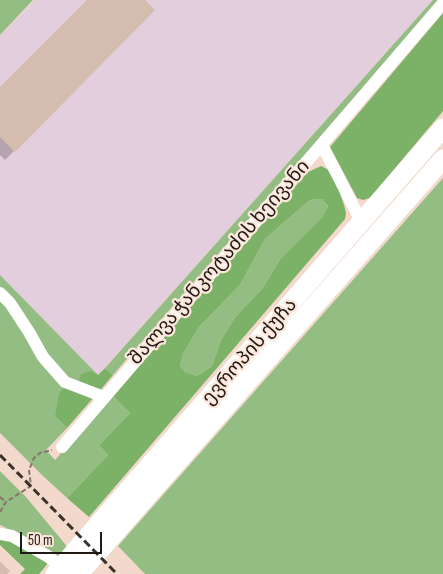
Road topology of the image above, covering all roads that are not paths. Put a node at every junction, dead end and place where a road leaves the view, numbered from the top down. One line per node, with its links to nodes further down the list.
1 (443, 3): 3 (street, შალვა ჭანკოტაძის ხეივანი)
2 (443, 128): 5 (main road, ევროპის ქუჩა)
3 (322, 145): 5 (street); 7 (street, შალვა ჭანკოტაძის ხეივანი)
4 (443, 159): 9 (main road, ევროპის ქუჩა)
5 (362, 223): 9 (main road, ევროპის ქუჩა)
6 (0, 293): 7 (street)
7 (104, 397): 8 (street, შალვა ჭანკოტაძის ხეივანი)
8 (62, 446)
9 (119, 516): 11 (main road, ევროპის ქუჩა); 13 (main road, ევროპის ქუჩა)
10 (0, 534): 12 (street)
11 (55, 574)
12 (70, 574)
13 (79, 574)

